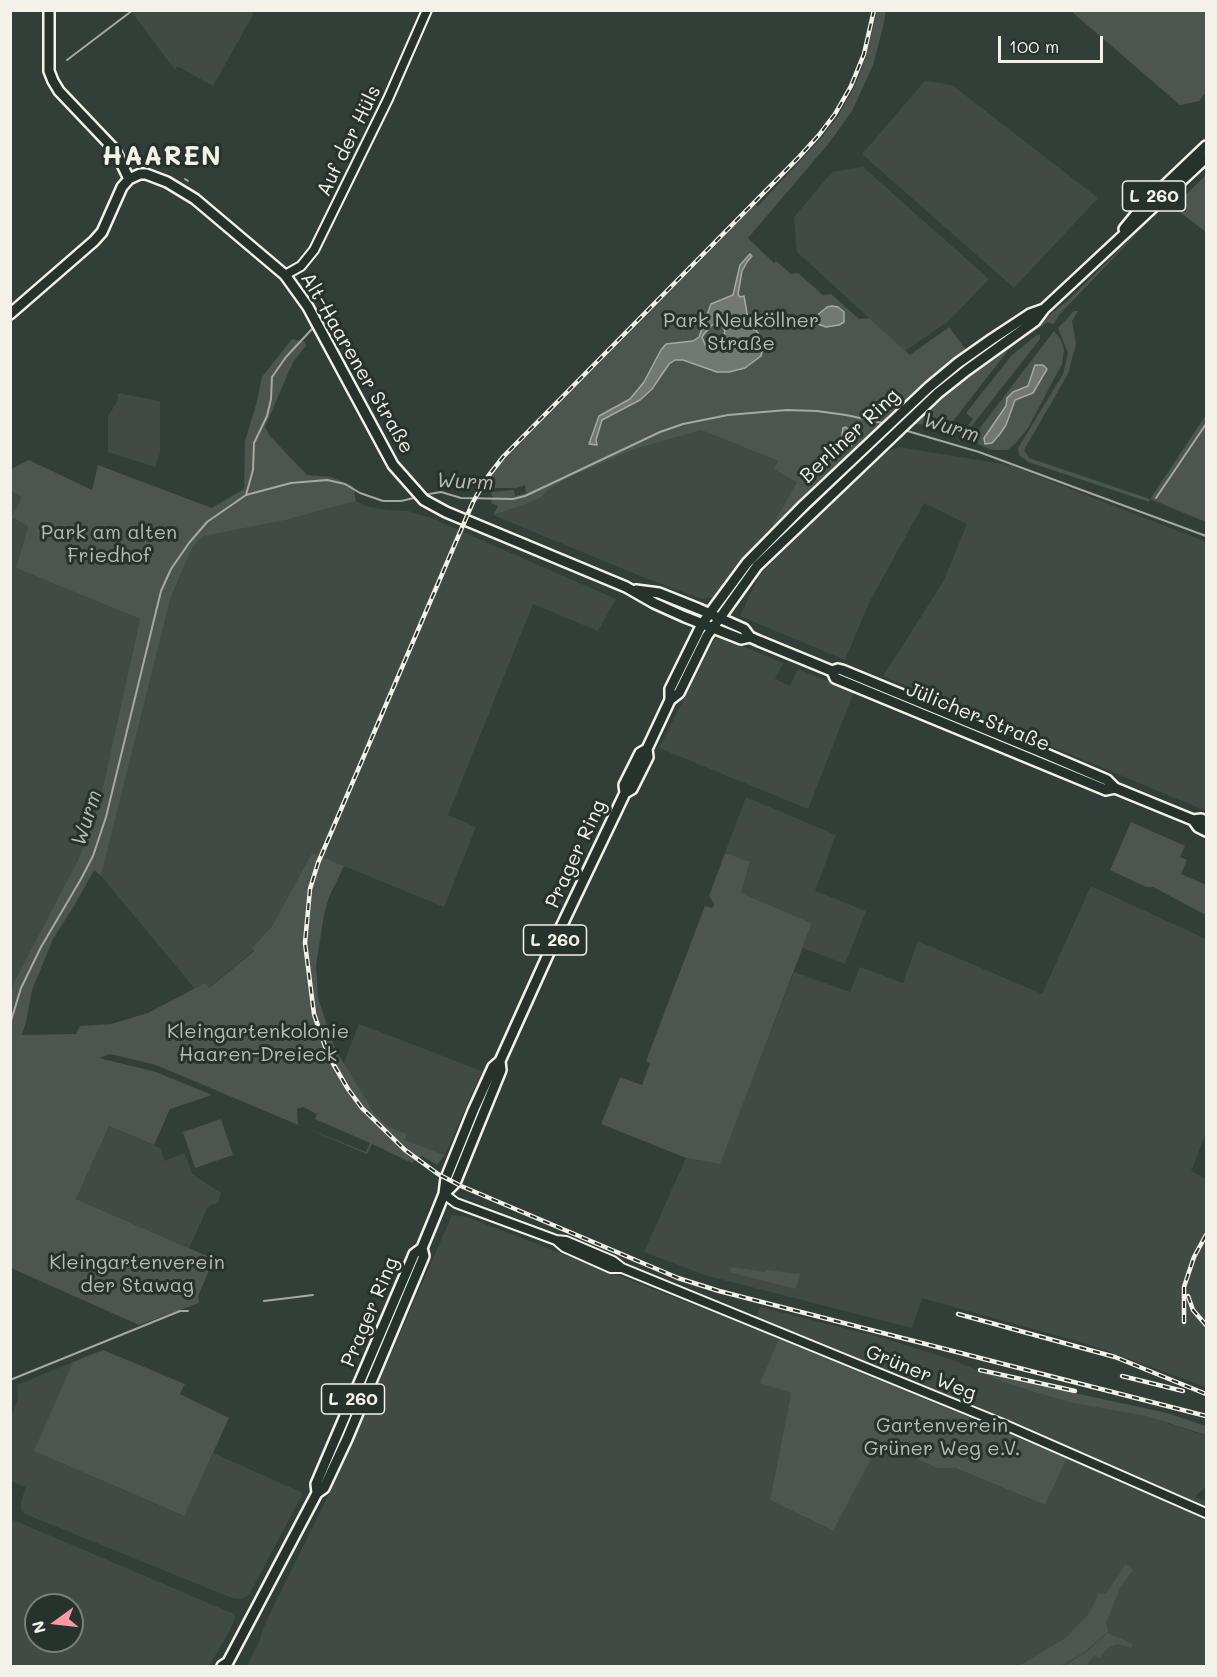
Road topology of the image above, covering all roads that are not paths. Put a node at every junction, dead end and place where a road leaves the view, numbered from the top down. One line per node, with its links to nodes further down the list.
1 (49, 10): 5 (main road)
2 (427, 10): 7 (street, Auf der Hüls)
3 (1206, 146): 6 (main road, Berliner Ring / L 260)
4 (1206, 158): 6 (main road, Berliner Ring / L 260)
5 (129, 179): 7 (main road, Alt-Haarener Straße); 9 (main road)
6 (1107, 250): 8 (main road, Berliner Ring / L 260)
7 (285, 275): 10 (main road, Alt-Haarener Straße)
8 (1044, 309): 11 (main road, Berliner Ring / L 260); 12 (main road, Berliner Ring / L 260)
9 (10, 314)
10 (406, 480): 11 (main road, Jülicher Straße)
11 (705, 618): 12 (main road, Jülicher Straße); 13 (main road, Prager Ring / L 260)
12 (716, 623): 13 (main road, Prager Ring / L 260); 14 (main road, Jülicher Straße)
13 (670, 700): 17 (main road, Prager Ring / L 260)
14 (1193, 820): 15 (main road, Jülicher Straße); 16 (main road, Jülicher Straße)
15 (1206, 821)
16 (1206, 831)
17 (444, 1194): 18 (street, Grüner Weg); 19 (main road, Prager Ring / L 260)
18 (1206, 1513)
19 (226, 1665)

